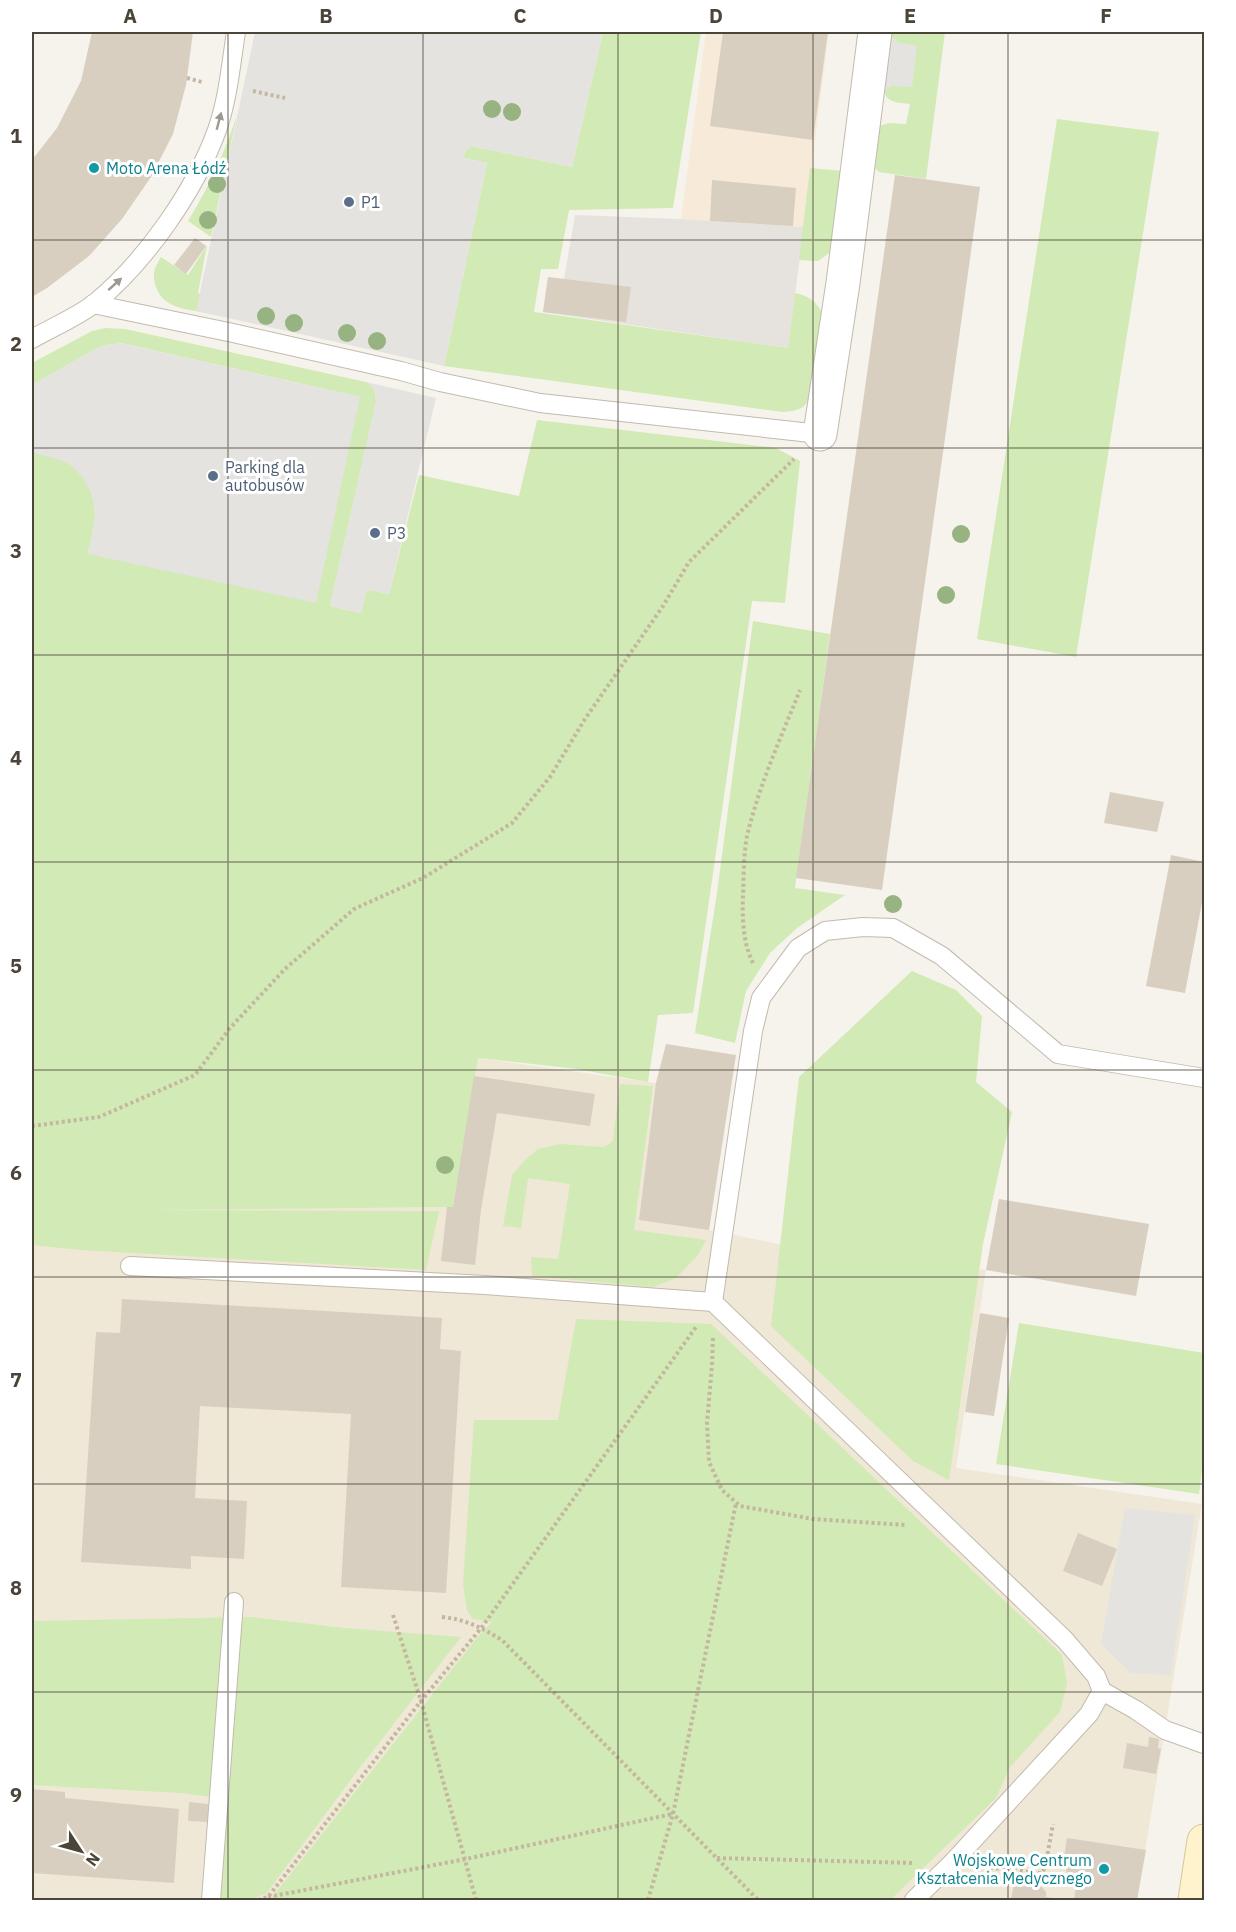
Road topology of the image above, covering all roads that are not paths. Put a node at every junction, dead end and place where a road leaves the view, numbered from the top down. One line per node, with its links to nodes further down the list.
1 (236, 32): 3 (lane, one-way to 1)
2 (875, 32): 5 (street)
3 (93, 304): 4 (lane); 5 (lane)
4 (32, 339)
5 (820, 434)
6 (1204, 1078): 8 (lane)
7 (130, 1266): 8 (lane)
8 (713, 1302): 10 (lane)
9 (234, 1602): 13 (lane)
10 (1102, 1691): 11 (lane); 14 (lane)
11 (1204, 1744)
12 (1204, 1841): 15 (street)
13 (211, 1900)
14 (914, 1900)
15 (1195, 1900)

